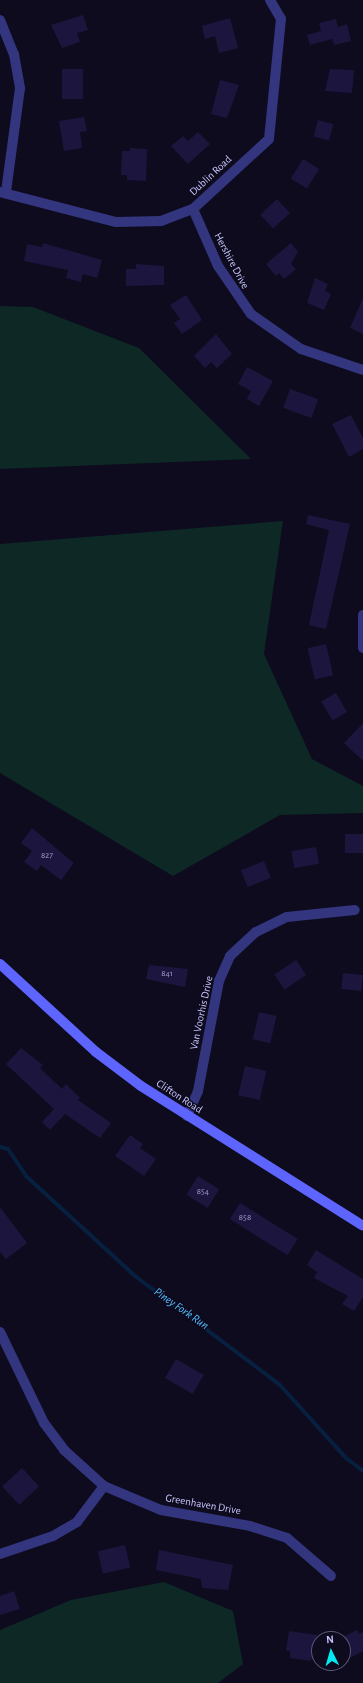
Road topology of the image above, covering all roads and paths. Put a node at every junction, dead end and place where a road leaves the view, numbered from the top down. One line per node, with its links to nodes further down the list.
1 (270, 0): 4 (street, Dublin Road)
2 (0, 20): 3 (street)
3 (3, 192): 4 (street, Dublin Road)
4 (193, 209): 5 (street, Hershire Drive)
5 (363, 370)
6 (363, 616): 7 (street)
7 (363, 648)
8 (355, 910): 10 (street, Van Voorhis Drive)
9 (0, 964): 10 (main road, Clifton Road)
10 (187, 1116): 11 (main road, Clifton Road)
11 (363, 1226)
12 (0, 1332): 13 (street, Greenhaven Drive)
13 (104, 1486): 14 (street); 15 (street, Greenhaven Drive)
14 (0, 1554)
15 (331, 1576)

